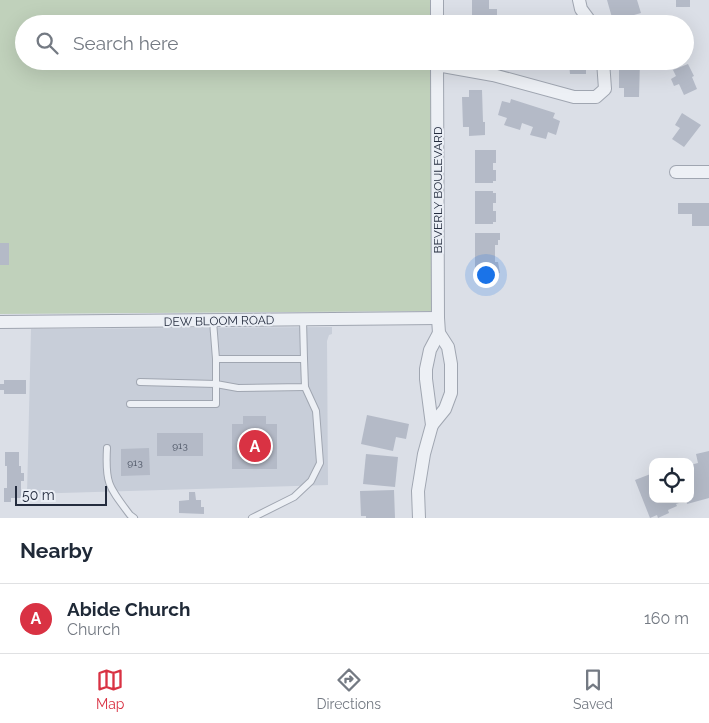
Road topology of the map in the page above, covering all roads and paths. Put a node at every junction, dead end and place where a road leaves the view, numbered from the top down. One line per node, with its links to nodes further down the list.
1 (437, 0): 3 (street)
2 (579, 0): 4 (street)
3 (437, 15)
4 (585, 15)
5 (437, 70): 10 (street, BEVERLY BOULEVARD)
6 (470, 70): 7 (street)
7 (603, 70)
8 (676, 172): 9 (street)
9 (709, 172)
10 (438, 318): 11 (street, DEW BLOOM ROAD); 14 (street, BEVERLY BOULEVARD)
11 (303, 320): 12 (street, DEW BLOOM ROAD); 16 (lane)
12 (213, 321): 13 (street, DEW BLOOM ROAD); 15 (lane)
13 (0, 322)
14 (439, 333): 21 (street); 21 (street)
15 (216, 359): 16 (lane); 18 (lane)
16 (304, 359): 19 (lane)
17 (140, 382): 18 (lane)
18 (216, 384): 19 (lane); 20 (lane)
19 (305, 386): 24 (lane)
20 (130, 404)
21 (432, 425): 25 (street)
22 (108, 448): 23 (lane)
23 (134, 518)
24 (252, 518)
25 (419, 518)

